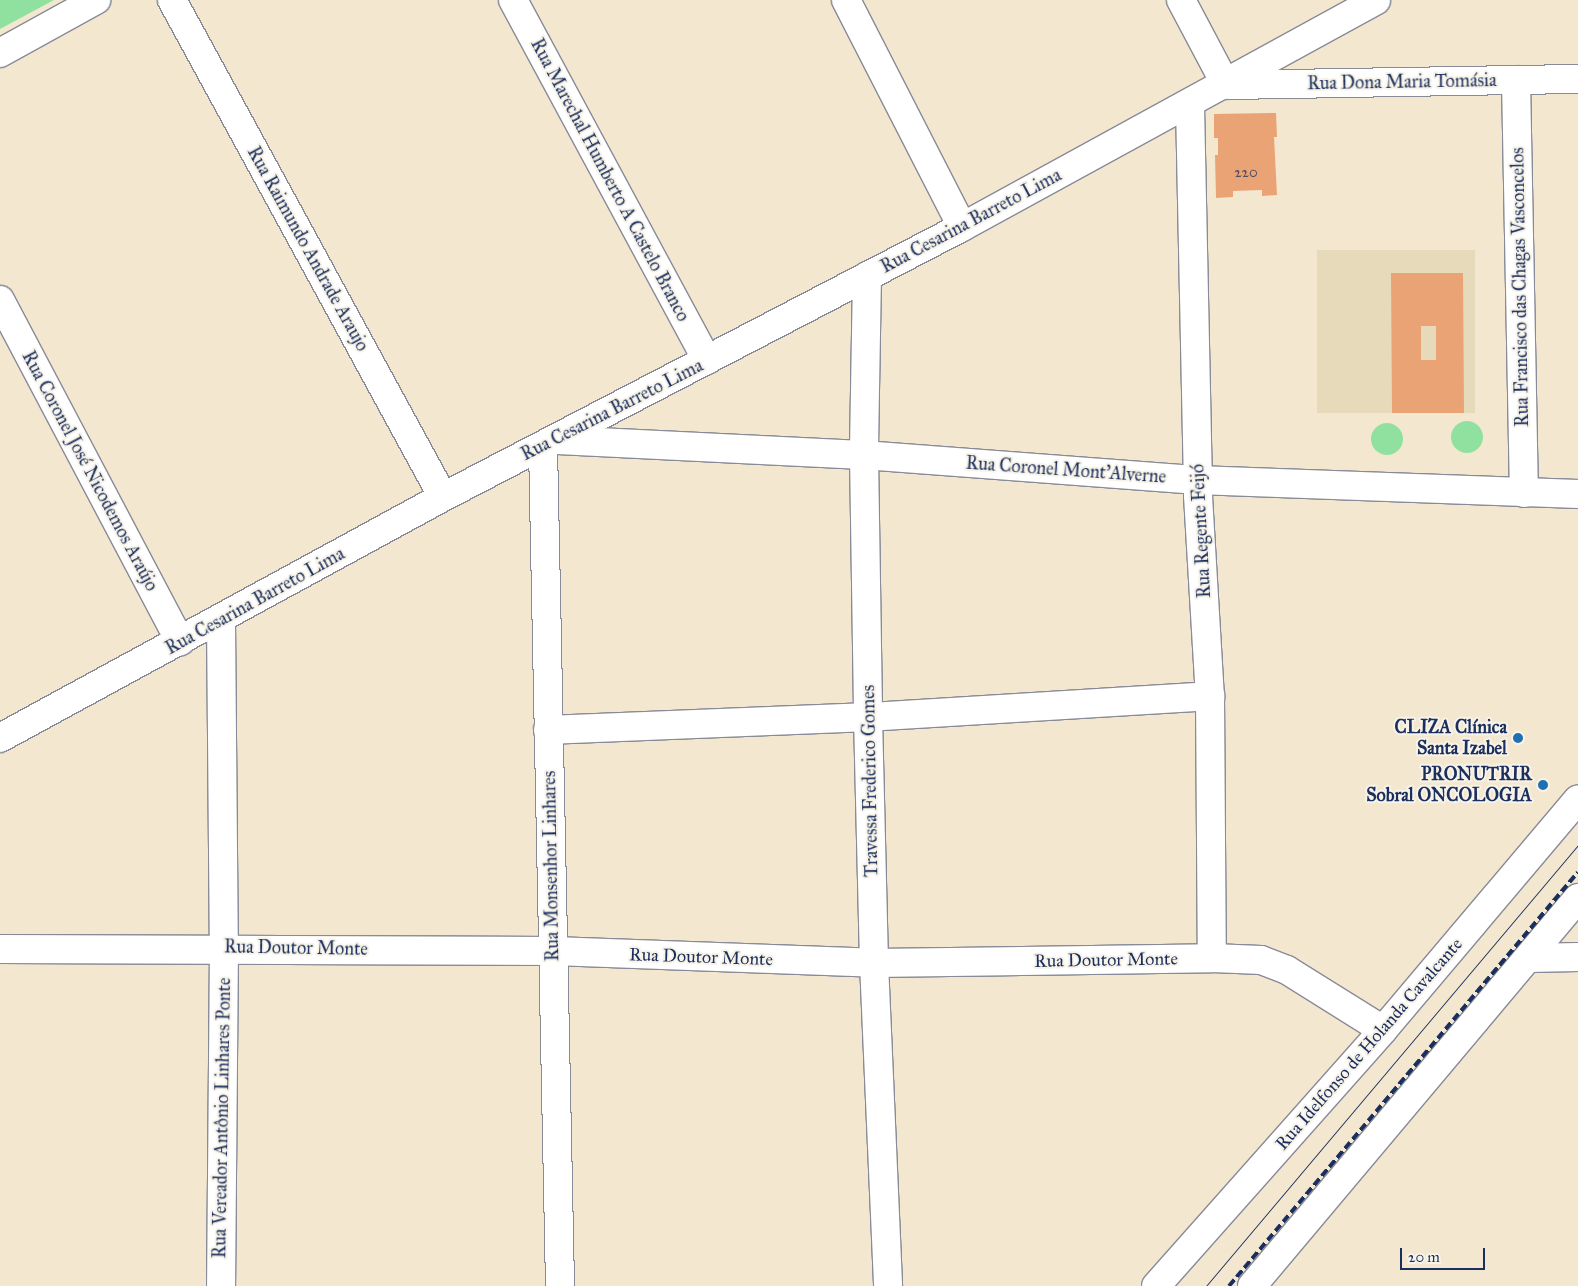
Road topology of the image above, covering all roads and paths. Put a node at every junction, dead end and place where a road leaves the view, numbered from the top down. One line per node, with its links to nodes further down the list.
1 (96, 0): 7 (street)
2 (172, 0): 21 (street, Rua Raimundo Andrade Araujo)
3 (513, 0): 15 (street, Rua Marechal Humberto A Castelo Branco)
4 (846, 0): 12 (street)
5 (1181, 0): 8 (street)
6 (1376, 0): 8 (street, Rua Cesarina Barreto Lima)
7 (0, 53)
8 (1237, 79): 9 (street, Rua Dona Maria Tomásia); 11 (street, Rua Cesarina Barreto Lima)
9 (1516, 80): 10 (street, Rua Dona Maria Tomásia); 19 (street, Rua Francisco das Chagas Vasconcelos)
10 (1578, 80)
11 (1190, 104): 12 (street, Rua Cesarina Barreto Lima); 18 (street, Rua Regente Feijó)
12 (962, 228): 13 (street, Rua Cesarina Barreto Lima)
13 (867, 276): 15 (street, Rua Cesarina Barreto Lima); 17 (street, Travessa Frederico Gomes)
14 (0, 300): 23 (street, Rua Coronel José Nicodemos Araújo)
15 (707, 360): 16 (street, Rua Cesarina Barreto Lima)
16 (548, 443): 17 (street, Rua Coronel Mont'Alverne); 21 (street, Rua Cesarina Barreto Lima); 26 (street, Rua Monsenhor Linhares)
17 (864, 455): 18 (street, Rua Coronel Mont'Alverne); 25 (street, Travessa Frederico Gomes)
18 (1197, 480): 19 (street, Rua Coronel Mont'Alverne); 24 (street, Rua Regente Feijó)
19 (1524, 493): 20 (street, Rua Coronel Mont'Alverne)
20 (1578, 494)
21 (443, 498): 22 (street, Rua Cesarina Barreto Lima)
22 (220, 621): 23 (street, Rua Cesarina Barreto Lima); 30 (street, Rua Vereador Antônio Linhares Ponte)
23 (180, 642): 27 (street, Rua Cesarina Barreto Lima)
24 (1210, 696): 25 (street); 33 (street, Rua Regente Feijó)
25 (868, 717): 26 (street); 36 (street, Travessa Frederico Gomes)
26 (548, 730): 32 (street, Rua Monsenhor Linhares)
27 (0, 738)
28 (1578, 799): 37 (street, Rua Idelfonso de Holanda Cavalcante)
29 (1578, 898): 34 (street)
30 (224, 948): 31 (street, Rua Doutor Monte); 32 (street, Rua Doutor Monte); 38 (street, Rua Vereador Antônio Linhares Ponte)
31 (0, 949)
32 (552, 951): 36 (street, Rua Doutor Monte); 39 (street, Rua Monsenhor Linhares)
33 (1212, 958): 36 (street, Rua Doutor Monte); 37 (street, Rua Doutor Monte)
34 (1528, 958): 35 (street); 42 (street)
35 (1578, 962)
36 (874, 963): 40 (street, Travessa Frederico Gomes)
37 (1383, 1030): 41 (street, Rua Idelfonso de Holanda Cavalcante)
38 (221, 1286)
39 (560, 1286)
40 (888, 1286)
41 (1156, 1286)
42 (1252, 1286)

